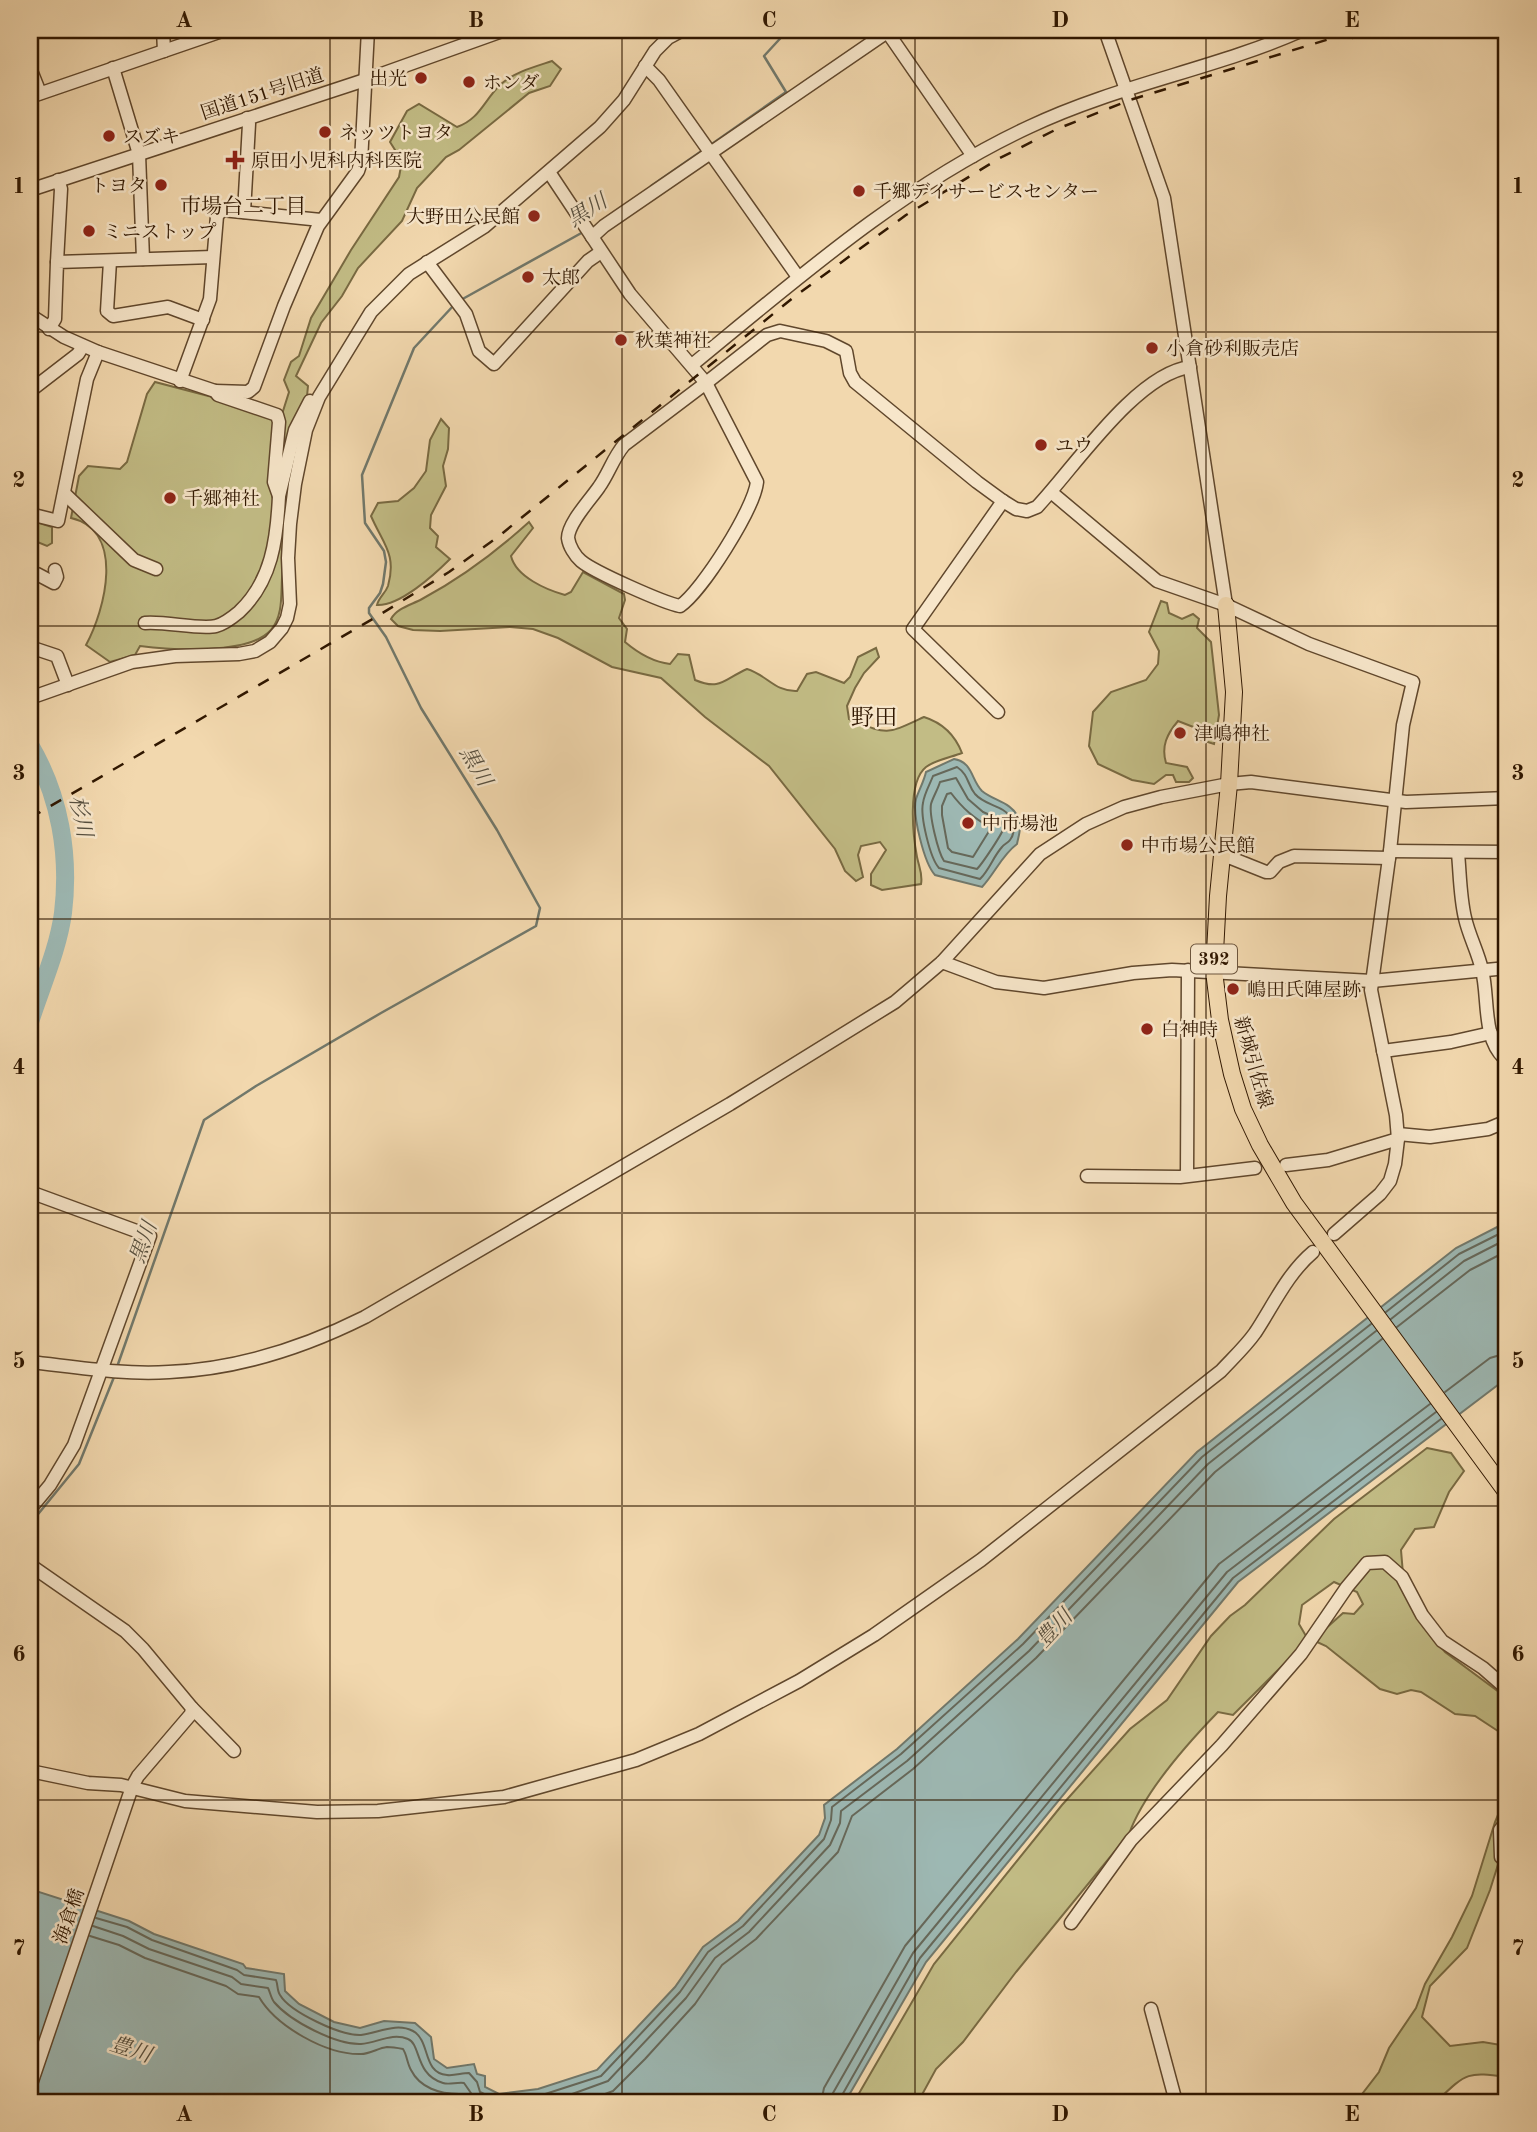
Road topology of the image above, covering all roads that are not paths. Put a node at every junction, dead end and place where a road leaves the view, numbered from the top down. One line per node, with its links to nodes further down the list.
1 (163, 30): 9 (street)
2 (225, 30): 9 (street)
3 (368, 30): 13 (street)
4 (505, 30): 13 (street, 国道151号旧道)
5 (682, 30): 10 (street)
6 (888, 30): 17 (street); 19 (street)
7 (1105, 30): 14 (street)
8 (1303, 30): 14 (street)
9 (164, 51): 12 (street)
10 (645, 66): 17 (street); 20 (street)
11 (30, 68): 15 (street)
12 (113, 68): 15 (street); 18 (street)
13 (365, 80): 16 (street, 国道151号旧道); 24 (street)
14 (1126, 89): 19 (street); 39 (street)
15 (35, 95)
16 (247, 118): 18 (street, 国道151号旧道); 23 (street)
17 (708, 150): 25 (street); 32 (street)
18 (139, 154): 21 (street, 国道151号旧道); 28 (street)
19 (974, 156): 32 (street)
20 (549, 173): 25 (street); 31 (street)
21 (58, 180): 22 (street, 国道151号旧道); 30 (street)
22 (30, 190)
23 (244, 212): 24 (street); 27 (street)
24 (321, 220): 43 (street)
25 (589, 232): 26 (street)
26 (601, 252): 31 (street); 38 (street)
27 (213, 257): 28 (street); 34 (street)
28 (144, 259): 29 (street)
29 (110, 261): 30 (street); 34 (street)
30 (57, 262): 35 (street)
31 (427, 262): 44 (street)
32 (798, 277): 38 (street)
33 (30, 315): 35 (street)
34 (203, 320): 40 (street)
35 (49, 329): 36 (street)
36 (83, 346): 37 (street); 42 (street)
37 (98, 352): 40 (street); 46 (street)
38 (692, 365): 41 (street)
39 (1190, 367): 45 (street); 53 (street)
40 (180, 381): 43 (street)
41 (706, 383): 41 (street); 48 (street)
42 (30, 391)
43 (215, 391): 47 (street)
44 (318, 397): 47 (street); 56 (street)
45 (1051, 492): 48 (street); 53 (street)
46 (65, 494): 49 (street); 50 (street)
47 (279, 496): 54 (street)
48 (1003, 501): 58 (street)
49 (30, 514)
50 (156, 569)
51 (55, 570): 52 (street)
52 (30, 576)
53 (1226, 605): 59 (main road, 新城引佐線 / 392); 61 (street)
54 (145, 623)
55 (30, 647): 56 (street)
56 (68, 685): 57 (street)
57 (30, 698)
58 (998, 712)
59 (1229, 783): 61 (street); 65 (main road, 新城引佐線 / 392); 66 (street)
60 (1507, 798): 61 (street)
61 (1394, 801): 64 (street)
62 (1507, 852): 63 (street)
63 (1458, 853): 64 (street); 70 (street)
64 (1390, 855): 65 (street); 71 (street)
65 (1222, 857): 69 (main road, 新城引佐線 / 392)
66 (942, 961): 68 (street); 85 (street)
67 (1507, 968): 70 (street)
68 (1188, 971): 69 (street); 79 (street)
69 (1214, 971): 71 (street); 86 (main road, 新城引佐線 / 392)
70 (1483, 972): 71 (street); 72 (street)
71 (1372, 981): 73 (street)
72 (1491, 1033): 73 (street); 74 (street)
73 (1383, 1051): 76 (street)
74 (1504, 1058)
75 (1507, 1121): 76 (street)
76 (1398, 1137): 77 (street); 82 (street)
77 (1286, 1165)
78 (1255, 1168): 79 (street)
79 (1187, 1175): 80 (street)
80 (1087, 1176)
81 (30, 1192): 85 (street)
82 (1334, 1234)
83 (1313, 1252): 93 (street)
84 (30, 1362): 85 (street)
85 (105, 1370): 87 (street)
86 (1507, 1493)
87 (30, 1509)
88 (30, 1565): 90 (street)
89 (1507, 1689): 96 (street)
90 (192, 1708): 91 (street); 93 (street)
91 (233, 1751)
92 (30, 1771): 93 (street)
93 (130, 1792): 98 (street, 海倉橋)
94 (1507, 1821): 95 (street)
95 (1507, 1861)
96 (1071, 1923)
97 (1151, 2009): 99 (street)
98 (30, 2087)
99 (1176, 2102)

